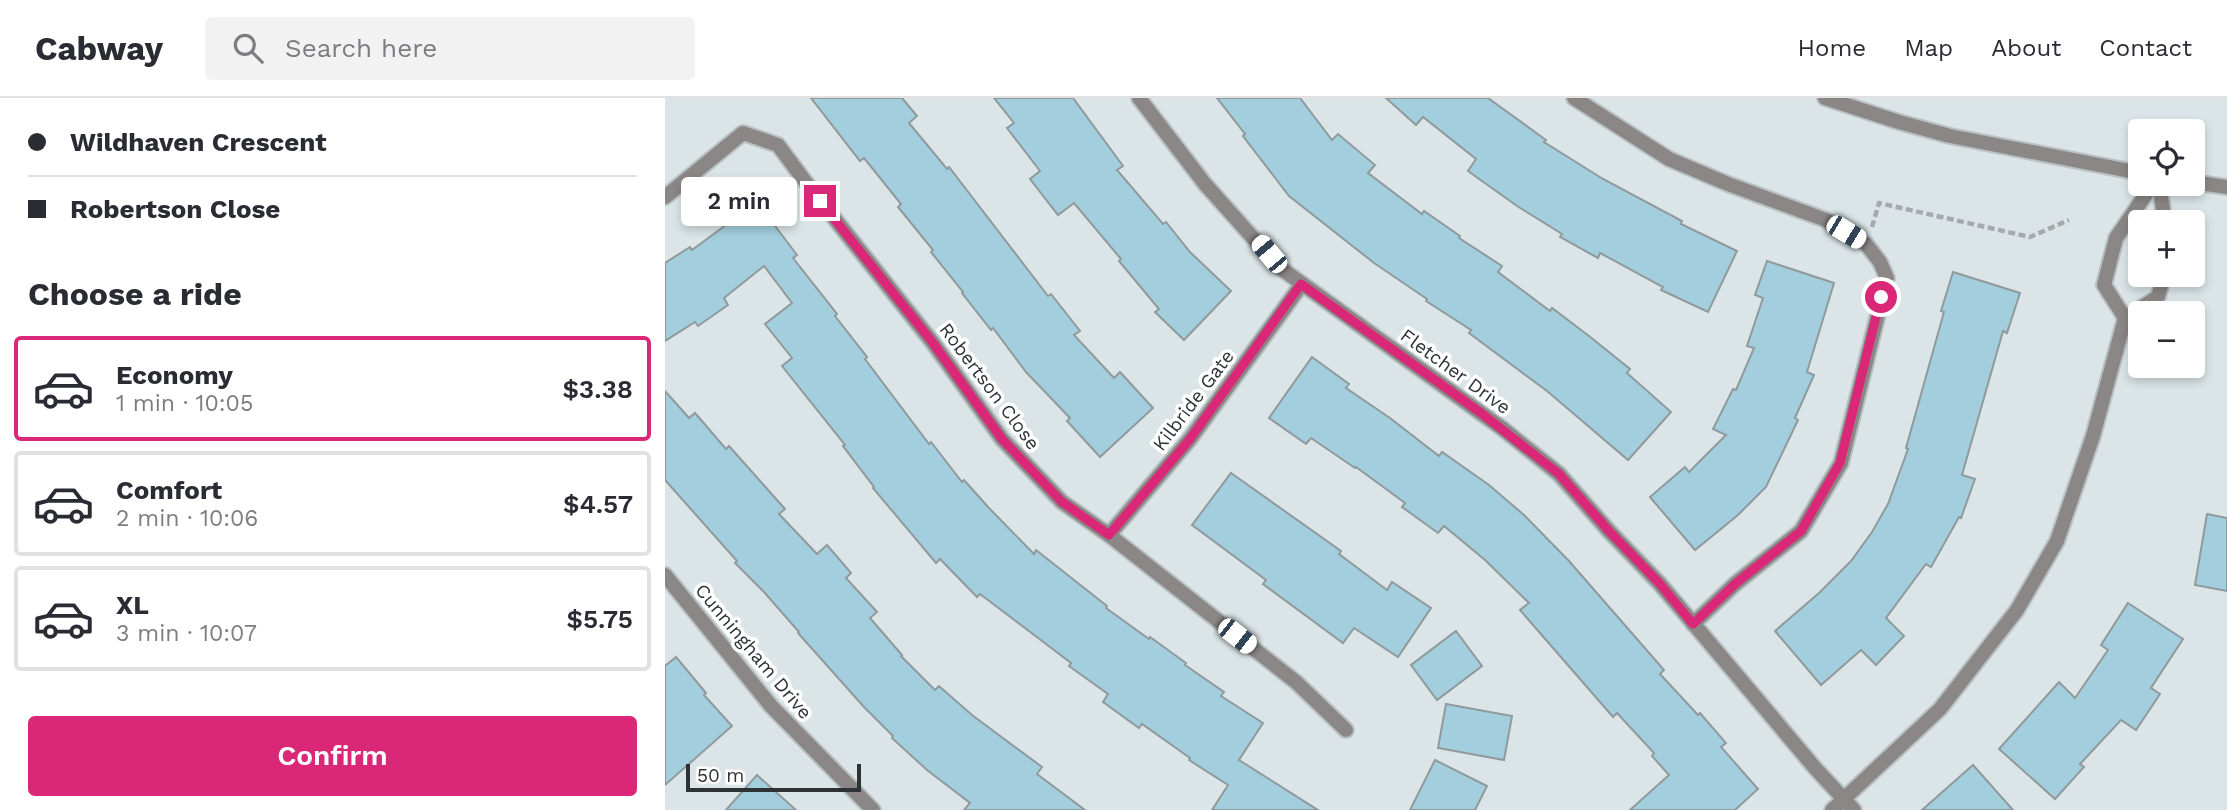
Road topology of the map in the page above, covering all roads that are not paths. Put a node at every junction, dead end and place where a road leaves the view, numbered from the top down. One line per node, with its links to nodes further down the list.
1 (1139, 98): 9 (street, Fletcher Drive)
2 (1574, 98): 14 (street)
3 (1825, 98): 4 (street)
4 (2128, 171)
5 (2205, 184): 6 (street)
6 (2227, 187)
7 (2145, 196): 11 (street)
8 (665, 197): 12 (street, Robertson Close)
9 (1301, 284): 12 (street, Kilbride Gate); 14 (street, Fletcher Drive)
10 (2161, 287): 11 (street)
11 (2125, 318): 16 (street)
12 (1109, 535): 15 (street, Robertson Close)
13 (665, 575): 17 (street, Cunningham Drive)
14 (1693, 624): 16 (street, Fletcher Drive)
15 (1346, 730)
16 (1850, 805): 18 (street)
17 (873, 810)
18 (1832, 810)

